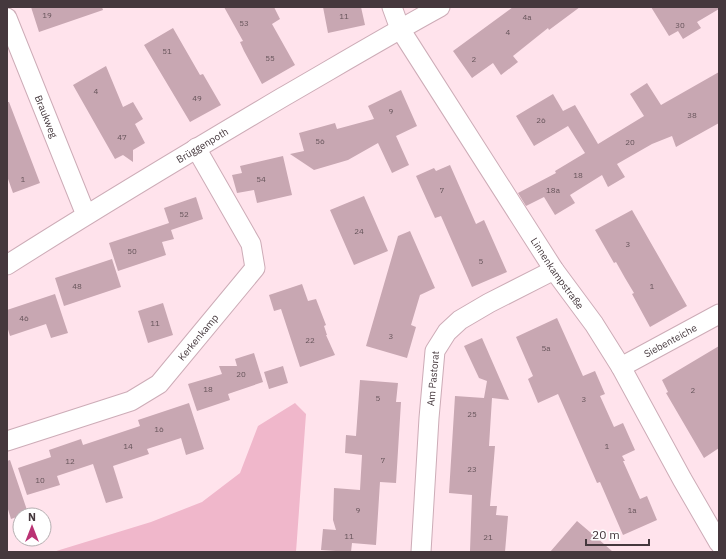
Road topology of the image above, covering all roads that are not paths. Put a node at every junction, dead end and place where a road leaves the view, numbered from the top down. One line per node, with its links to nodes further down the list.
1 (392, 7): 4 (street, Linnenkampstraße)
2 (440, 7): 4 (street, Brüggenpoth)
3 (7, 18): 6 (street, Braukweg)
4 (400, 29): 5 (street, Brüggenpoth); 8 (street, Linnenkampstraße)
5 (196, 148): 6 (street, Brüggenpoth); 11 (street, Kerkenkamp)
6 (86, 215): 7 (street, Brüggenpoth)
7 (7, 265)
8 (554, 270): 10 (street, Linnenkampstraße); 13 (street, Am Pastorat)
9 (719, 314): 10 (street, Siebenteiche)
10 (621, 367): 12 (street, Linnenkampstraße)
11 (7, 441)
12 (719, 543)
13 (421, 552)

